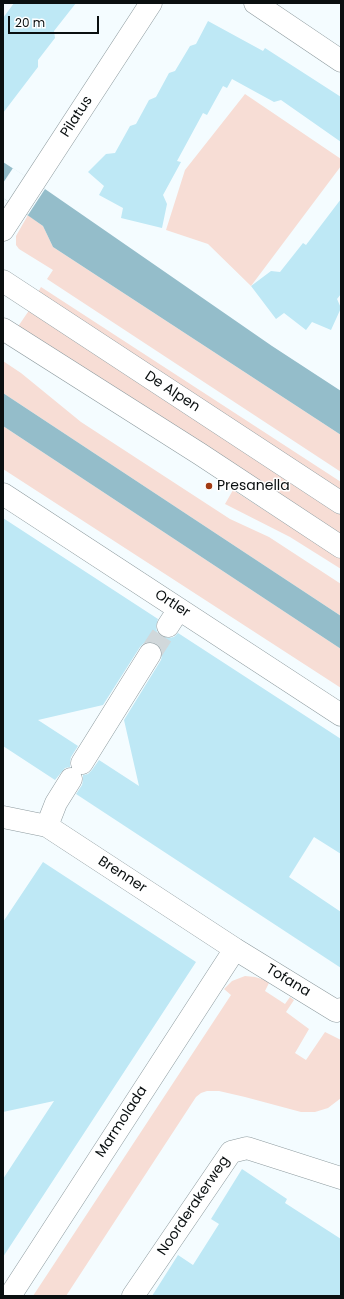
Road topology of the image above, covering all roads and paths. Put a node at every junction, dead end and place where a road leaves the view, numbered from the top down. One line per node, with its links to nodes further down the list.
1 (151, 3): 4 (street, Pilatus)
2 (255, 3): 3 (street)
3 (341, 61)
4 (3, 230)
5 (3, 281): 8 (street, De Alpen)
6 (3, 329): 9 (street)
7 (3, 494): 11 (street, Ortler)
8 (341, 503)
9 (341, 547)
10 (150, 654): 13 (street)
11 (341, 715)
12 (3, 818): 13 (street, Brenner)
13 (47, 826): 14 (street, Brenner)
14 (235, 949): 15 (street, Tofana); 17 (street, Marmolada)
15 (341, 1010)
16 (341, 1178): 18 (street, Noorderakerweg)
17 (10, 1296)
18 (133, 1296)

